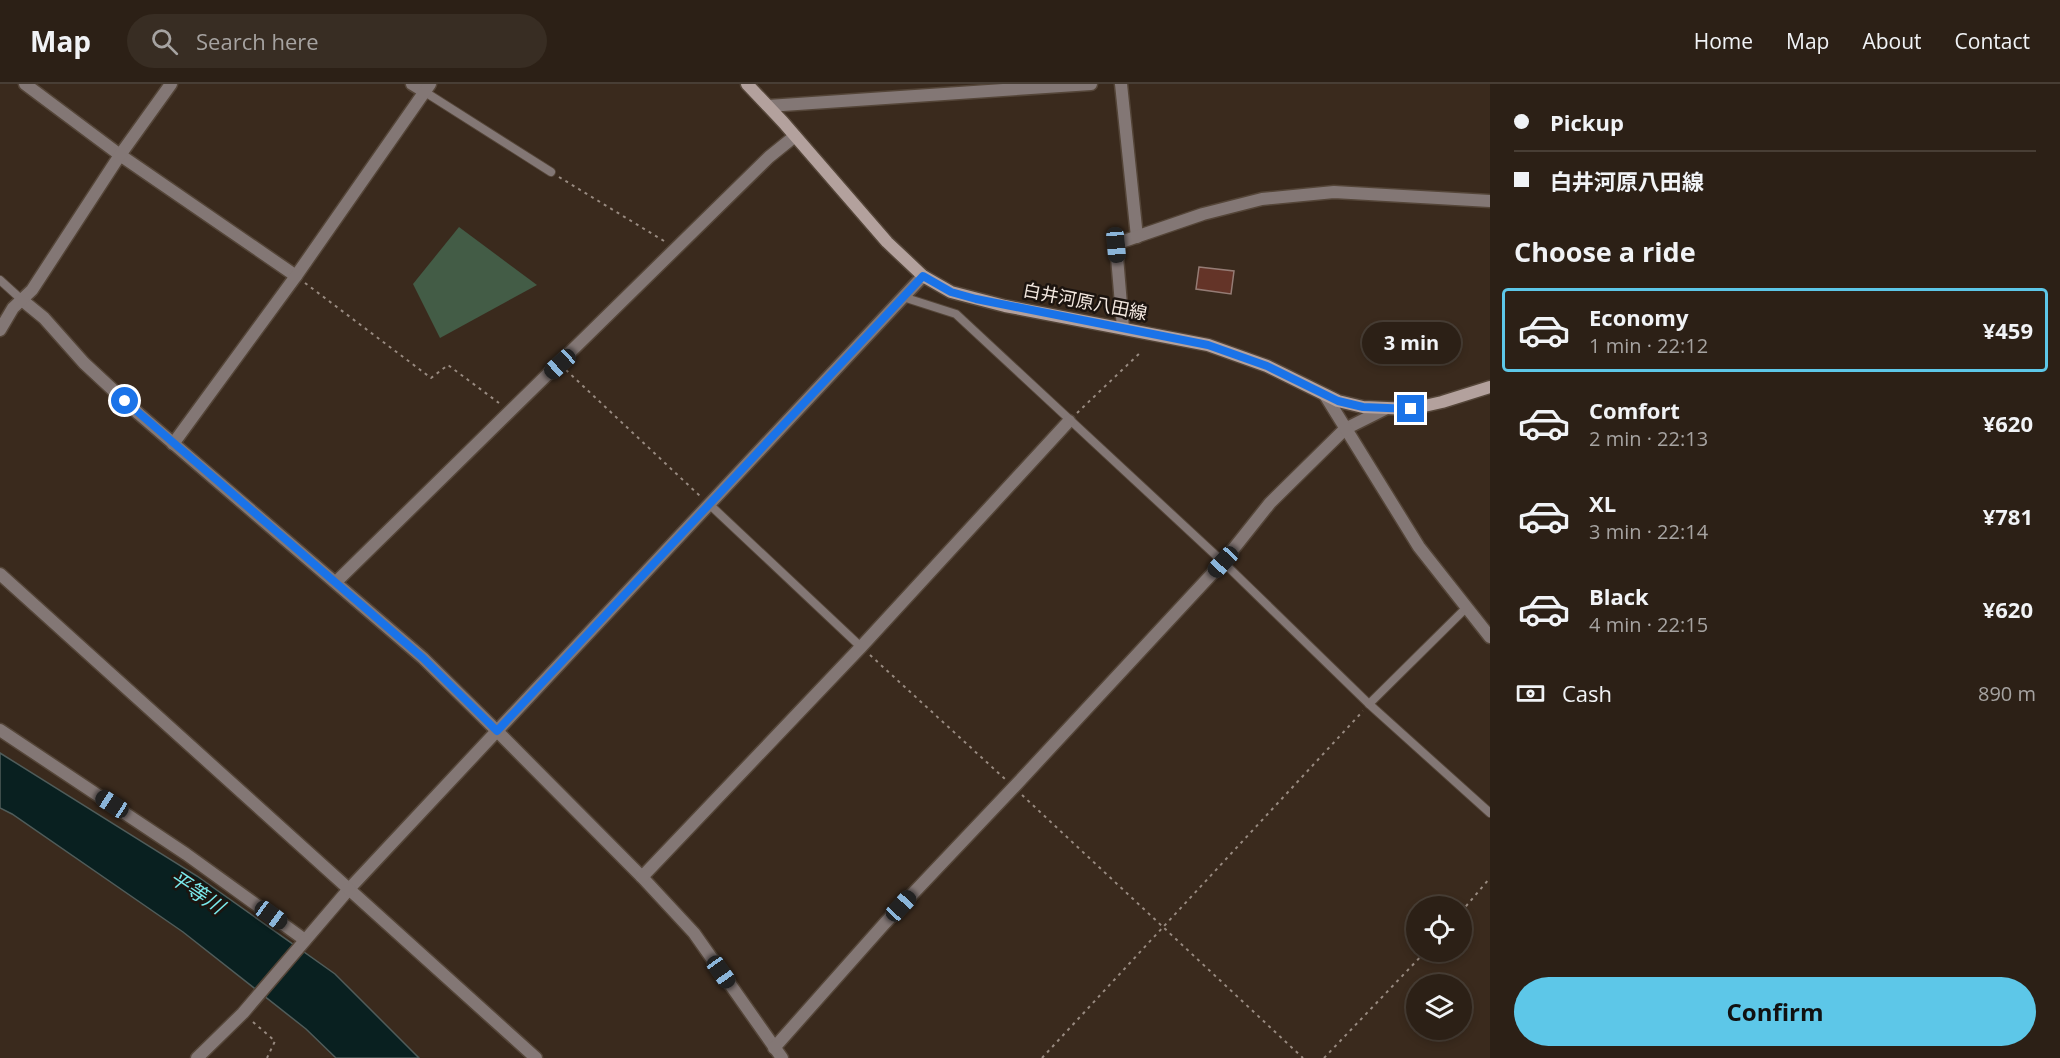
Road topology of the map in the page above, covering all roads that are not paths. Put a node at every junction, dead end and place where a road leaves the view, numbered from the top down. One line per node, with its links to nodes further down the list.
1 (25, 84): 11 (street)
2 (171, 84): 11 (street)
3 (412, 84): 8 (street)
4 (747, 84): 9 (main road, 白井河原八田線)
5 (1090, 84): 7 (street)
6 (1121, 84): 14 (street)
7 (1012, 86): 9 (street)
8 (428, 88): 12 (lane); 15 (street)
9 (768, 106): 10 (main road, 白井河原八田線)
10 (795, 136): 16 (main road, 白井河原八田線); 31 (street)
11 (120, 155): 15 (street); 19 (street)
12 (551, 172)
13 (1490, 201): 14 (street)
14 (1137, 237): 20 (street)
15 (296, 276): 27 (street)
16 (923, 276): 18 (street); 20 (main road, 白井河原八田線)
17 (0, 280): 19 (lane)
18 (903, 297): 25 (lane); 28 (street)
19 (22, 300): 21 (street); 27 (street)
20 (1123, 328): 23 (main road, 白井河原八田線)
21 (0, 330)
22 (1490, 387): 24 (main road, 白井河原八田線)
23 (1325, 395): 24 (main road, 白井河原八田線); 26 (street)
24 (1385, 409): 26 (street)
25 (1069, 421): 29 (lane); 34 (street)
26 (1345, 429): 29 (street); 32 (street)
27 (173, 444): 31 (street)
28 (709, 504): 34 (lane); 37 (street)
29 (1223, 562): 35 (lane); 42 (street)
30 (0, 574): 40 (street)
31 (336, 582): 37 (street)
32 (1466, 608): 33 (street); 35 (lane)
33 (1490, 637)
34 (861, 647): 39 (street)
35 (1369, 704): 38 (lane)
36 (0, 730): 41 (street)
37 (497, 731): 39 (street); 40 (street)
38 (1490, 813)
39 (642, 877): 42 (street)
40 (349, 889): 41 (street); 44 (street)
41 (303, 942): 43 (street)
42 (778, 1053)
43 (197, 1058)
44 (536, 1058)

